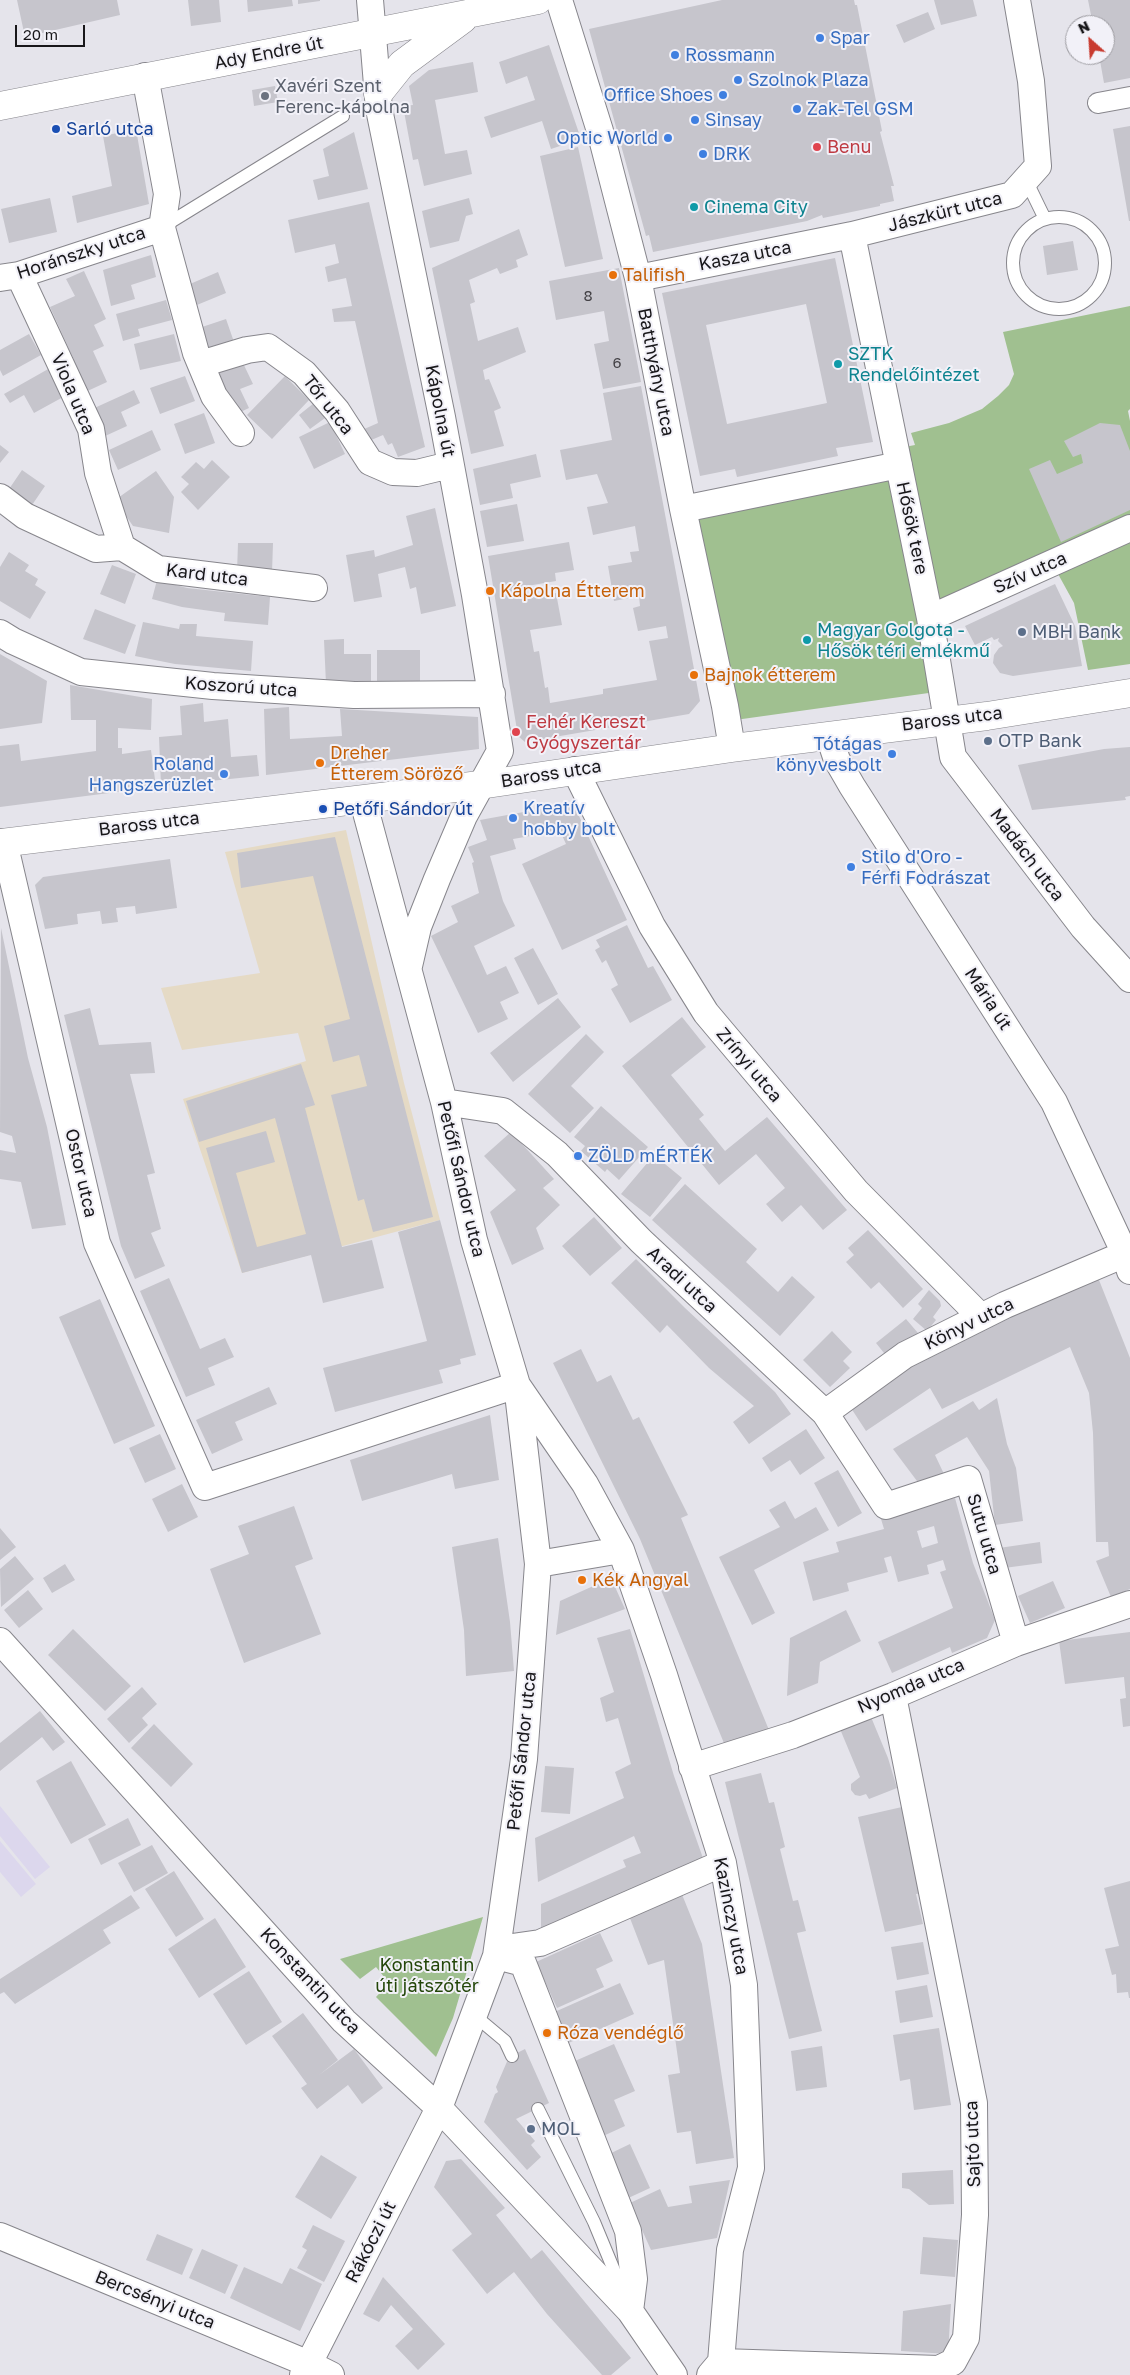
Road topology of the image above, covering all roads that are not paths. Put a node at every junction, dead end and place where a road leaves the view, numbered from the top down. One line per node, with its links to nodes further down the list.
1 (370, 0): 7 (street, Kápolna út)
2 (435, 0): 6 (street)
3 (538, 0): 6 (street, Ady Endre út)
4 (559, 0): 19 (street, Batthyány utca)
5 (1017, 0): 14 (street)
6 (471, 14): 7 (street, Ady Endre út); 9 (street)
7 (371, 34): 8 (street, Ady Endre út); 9 (street, Kápolna út)
8 (145, 76): 12 (street, Ady Endre út); 16 (street)
9 (378, 94): 22 (street, Kápolna út)
10 (1130, 97): 11 (street)
11 (1098, 103)
12 (0, 106)
13 (342, 116): 16 (lane)
14 (1032, 173): 15 (lane); 17 (street, Jászkürt utca)
15 (1045, 219): 15 (lane)
16 (162, 228): 18 (street, Horánszky utca); 20 (street)
17 (852, 235): 19 (street, Kasza utca); 23 (street)
18 (9, 276): 27 (street, Viola utca)
19 (638, 278): 25 (street, Batthyány utca)
20 (201, 364): 21 (street); 22 (street, Tőr utca)
21 (241, 433)
22 (450, 465): 32 (street, Kápolna út)
23 (899, 465): 25 (street, Hősök tere); 29 (street, Hősök tere)
24 (0, 497): 27 (street)
25 (683, 509): 35 (street, Batthyány utca)
26 (1130, 528): 29 (street, Szív utca)
27 (122, 547): 28 (street, Kard utca)
28 (314, 588)
29 (930, 618): 33 (street, Hősök tere)
30 (0, 633): 32 (street, Koszorú utca)
31 (1130, 693): 33 (street, Baross utca)
32 (492, 694): 37 (street, Kápolna út)
33 (946, 720): 34 (street, Baross utca); 41 (street, Madách utca)
34 (829, 736): 35 (street, Baross utca); 43 (street, Mária út)
35 (732, 748): 36 (street, Baross utca)
36 (575, 770): 37 (street, Baross utca); 44 (street, Zrínyi utca)
37 (480, 785): 38 (street, Baross utca); 40 (street, Petőfi Sándor utca)
38 (363, 801): 39 (street, Baross utca); 40 (street, Petőfi Sándor utca)
39 (2, 842): 45 (street, Ostor utca)
40 (408, 972): 42 (street, Petőfi Sándor utca)
41 (1130, 979)
42 (444, 1102): 45 (street, Petőfi Sándor utca); 46 (street, Aradi utca)
43 (1127, 1262): 44 (street, Könyv utca)
44 (981, 1317): 46 (street, Könyv utca)
45 (517, 1385): 48 (street, Petőfi Sándor utca); 49 (street, Petőfi Sándor utca)
46 (825, 1413): 47 (street, Aradi utca)
47 (886, 1506): 52 (street, Sutu utca)
48 (621, 1550): 49 (street); 54 (street, Kazinczy utca)
49 (538, 1564): 56 (street, Petőfi Sándor utca)
50 (1130, 1604): 52 (street, Nyomda utca)
51 (0, 1641): 59 (street, Konstantin utca)
52 (1016, 1643): 53 (street, Nyomda utca)
53 (893, 1696): 54 (street, Nyomda utca); 63 (street, Sajtó utca)
54 (692, 1767): 55 (street, Kazinczy utca)
55 (723, 1863): 56 (street); 63 (street, Kazinczy utca)
56 (497, 1953): 57 (street, Petőfi Sándor utca); 62 (street)
57 (474, 2015): 58 (lane); 59 (street, Petőfi Sándor utca)
58 (512, 2056)
59 (439, 2108): 62 (street, Konstantin utca); 64 (street, Rákóczi út)
60 (538, 2109): 62 (lane)
61 (0, 2236): 64 (street, Bercsényi utca)
62 (630, 2311): 65 (street, Konstantin utca)
63 (715, 2368)
64 (315, 2371)
65 (674, 2375)

